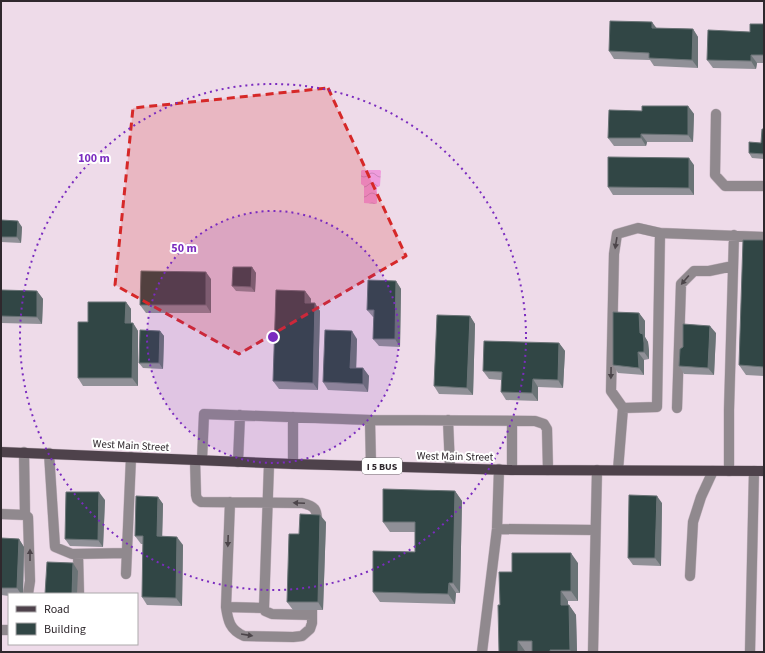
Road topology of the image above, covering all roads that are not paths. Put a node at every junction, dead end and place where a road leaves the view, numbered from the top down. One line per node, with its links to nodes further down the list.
1 (716, 114): 2 (lane)
2 (764, 186)
3 (660, 233): 4 (lane); 7 (lane); 7 (lane, one-way to 7)
4 (734, 235): 5 (lane); 6 (lane)
5 (764, 237)
6 (733, 266): 8 (lane, one-way to 8); 30 (lane)
7 (623, 408): 28 (lane)
8 (677, 408)
9 (240, 415): 10 (lane); 18 (lane); 19 (lane)
10 (293, 417): 11 (lane); 21 (lane)
11 (370, 420): 12 (lane); 22 (lane)
12 (448, 420): 13 (lane); 23 (lane)
13 (512, 421): 25 (lane); 26 (lane)
14 (1, 452): 15 (main road, West Main Street / I 5 BUS)
15 (24, 452): 16 (main road, West Main Street / I 5 BUS); 35 (lane)
16 (49, 453): 17 (main road, West Main Street / I 5 BUS); 40 (lane)
17 (131, 457): 18 (main road, West Main Street / I 5 BUS); 39 (lane)
18 (199, 460): 19 (main road, West Main Street / I 5 BUS); 32 (lane)
19 (238, 462): 20 (main road, West Main Street / I 5 BUS)
20 (269, 464): 21 (main road, West Main Street / I 5 BUS); 33 (lane)
21 (292, 464): 22 (main road, West Main Street / I 5 BUS)
22 (371, 466): 23 (main road, West Main Street / I 5 BUS)
23 (450, 468): 24 (main road, West Main Street / I 5 BUS)
24 (499, 469): 25 (main road, West Main Street / I 5 BUS); 37 (lane)
25 (512, 470): 26 (main road, West Main Street / I 5 BUS)
26 (548, 470): 27 (main road, West Main Street / I 5 BUS)
27 (597, 470): 28 (main road, West Main Street / I 5 BUS); 38 (lane)
28 (618, 470): 29 (main road, West Main Street / I 5 BUS)
29 (713, 470): 30 (main road, West Main Street / I 5 BUS); 42 (lane)
30 (729, 470): 31 (main road, West Main Street / I 5 BUS)
31 (759, 471): 49 (lane)
32 (230, 502): 33 (lane); 45 (lane, one-way to 45)
33 (268, 503): 36 (lane, one-way to 33); 46 (lane)
34 (1, 514): 35 (lane)
35 (25, 515): 43 (lane, one-way to 35)
36 (317, 522)
37 (497, 529): 38 (lane); 47 (lane)
38 (595, 530): 48 (lane)
39 (127, 553): 40 (lane); 41 (lane)
40 (78, 554): 44 (lane)
41 (126, 574)
42 (690, 576)
43 (28, 593)
44 (79, 593)
45 (226, 607): 46 (lane); 46 (lane, one-way to 46)
46 (264, 608)
47 (482, 652)
48 (593, 652)
49 (750, 652)

